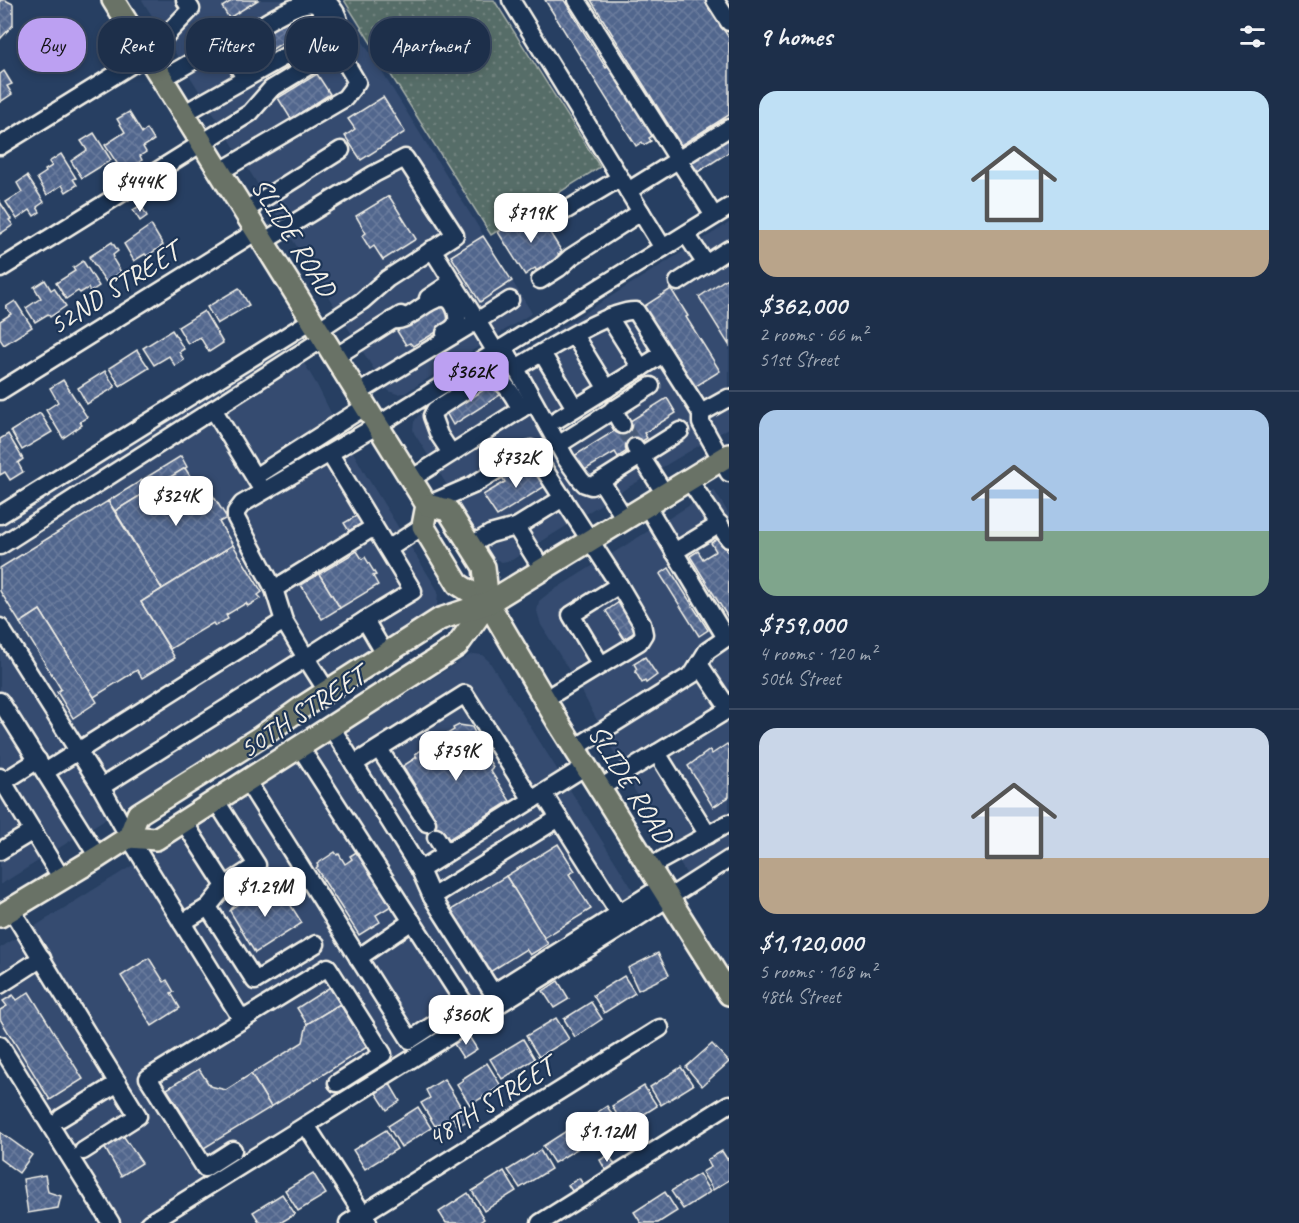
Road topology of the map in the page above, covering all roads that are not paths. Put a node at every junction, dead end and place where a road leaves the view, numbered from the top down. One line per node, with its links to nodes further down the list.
1 (113, 0): 8 (main road, SLIDE ROAD)
2 (185, 0): 12 (street)
3 (298, 0): 9 (street)
4 (326, 0): 19 (street)
5 (577, 0): 26 (street)
6 (715, 0): 11 (street)
7 (516, 2): 28 (street)
8 (124, 18)
9 (267, 18)
10 (274, 18): 13 (street)
11 (729, 22)
12 (174, 27)
13 (274, 62)
14 (186, 65): 20 (street)
15 (120, 72): 24 (street)
16 (158, 72): 20 (main road, SLIDE ROAD)
17 (243, 72): 19 (street)
18 (256, 72): 19 (street)
19 (245, 78): 21 (street)
20 (162, 79): 21 (main road, SLIDE ROAD)
21 (183, 114): 23 (main road, SLIDE ROAD)
22 (729, 128): 26 (street)
23 (201, 143): 27 (main road, SLIDE ROAD); 27 (street); 40 (street)
24 (0, 146)
25 (341, 150): 30 (street)
26 (678, 160): 28 (street); 32 (street)
27 (219, 172): 30 (main road, SLIDE ROAD)
28 (624, 184): 31 (street); 33 (street)
29 (729, 207): 32 (street)
30 (244, 211): 35 (main road, SLIDE ROAD)
31 (641, 212): 36 (street); 41 (street)
32 (714, 216): 34 (street)
33 (548, 221)
34 (686, 234): 36 (street); 39 (street)
35 (260, 236): 37 (street, 52ND STREET); 48 (main road, SLIDE ROAD); 59 (street, 52ND STREET)
36 (663, 248): 50 (street)
37 (432, 249): 42 (street); 48 (street)
38 (729, 249): 39 (street)
39 (706, 264): 43 (street)
40 (0, 269)
41 (540, 280)
42 (452, 282): 46 (street); 47 (street)
43 (678, 282)
44 (510, 300): 47 (street)
45 (609, 317): 49 (street); 52 (street); 56 (street)
46 (392, 321): 53 (street); 54 (street)
47 (477, 321): 50 (street); 54 (street)
48 (318, 329): 53 (main road, SLIDE ROAD); 64 (street); 85 (street)
49 (574, 335): 51 (street); 58 (street)
50 (500, 349): 55 (street); 68 (street)
51 (542, 353): 55 (street); 63 (street)
52 (663, 354): 56 (street); 66 (street)
53 (335, 357): 61 (main road, SLIDE ROAD)
54 (415, 358): 61 (street)
55 (516, 368): 62 (street)
56 (641, 368): 58 (street)
57 (651, 386): 65 (street)
58 (607, 388): 63 (street)
59 (0, 391)
60 (729, 398): 66 (street)
61 (362, 400): 68 (main road, SLIDE ROAD); 76 (street)
62 (527, 405): 71 (street); 73 (street); 73 (street)
63 (575, 408): 67 (street)
64 (213, 409): 76 (street); 93 (street)
65 (613, 409): 69 (street); 71 (street)
66 (700, 413): 75 (street)
67 (558, 419)
68 (378, 425): 74 (street); 77 (main road, SLIDE ROAD)
69 (622, 426)
70 (680, 430): 72 (street)
71 (558, 445): 79 (street)
72 (638, 451): 79 (street); 81 (street)
73 (451, 453): 77 (street)
74 (330, 454): 80 (street); 88 (street)
75 (726, 462): 78 (main road, 50TH STREET)
76 (255, 477): 80 (street)
77 (411, 479): 83 (main road, SLIDE ROAD)
78 (689, 480): 81 (main road, 50TH STREET); 90 (street)
79 (601, 481): 86 (street)
80 (264, 492): 98 (street)
81 (665, 494): 84 (main road, 50TH STREET)
82 (563, 498): 83 (street); 89 (street); 91 (street)
83 (427, 505): 87 (main road); 92 (main road, SLIDE ROAD)
84 (647, 506): 86 (main road, 50TH STREET); 95 (street)
85 (0, 515)
86 (625, 519): 91 (main road, 50TH STREET)
87 (423, 526): 94 (street); 99 (main road, SLIDE ROAD)
88 (374, 527): 94 (street); 98 (street)
89 (516, 527): 92 (street); 96 (street)
90 (724, 531): 95 (street)
91 (590, 540): 96 (main road, 50TH STREET); 97 (street)
92 (471, 545): 99 (main road, SLIDE ROAD)
93 (0, 546)
94 (388, 549): 100 (street)
95 (674, 552): 103 (street)
96 (543, 569): 99 (main road, 50TH STREET)
97 (619, 585): 106 (street); 106 (street)
98 (274, 589): 101 (street)
99 (488, 603): 104 (main road, 50TH STREET); 109 (main road, SLIDE ROAD); 112 (main road, 50TH STREET)
100 (365, 620): 104 (street); 105 (street)
101 (284, 621): 105 (street); 116 (street)
102 (0, 627): 116 (street)
103 (728, 637): 107 (street)
104 (385, 654): 108 (main road, 50TH STREET)
105 (306, 658): 108 (street); 123 (street)
106 (601, 664): 109 (street)
107 (699, 664): 111 (street); 114 (street)
108 (327, 691): 132 (main road, 50TH STREET)
109 (545, 699): 114 (main road, SLIDE ROAD)
110 (0, 701): 119 (street)
111 (729, 709): 117 (street)
112 (331, 727): 113 (main road, 50TH STREET); 118 (street)
113 (300, 747): 122 (main road, 50TH STREET); 146 (street)
114 (575, 748): 120 (main road, SLIDE ROAD)
115 (380, 749): 118 (street); 125 (street); 134 (street)
116 (78, 751): 119 (street); 123 (street)
117 (657, 753): 124 (street); 131 (street)
118 (354, 764): 138 (street)
119 (41, 766): 121 (street); 135 (street)
120 (586, 766): 124 (main road, SLIDE ROAD); 125 (street)
121 (2, 779): 130 (street)
122 (247, 781): 126 (main road, 50TH STREET); 150 (street)
123 (101, 787): 132 (street)
124 (600, 788): 137 (main road, SLIDE ROAD)
125 (538, 796): 127 (street); 134 (street)
126 (216, 801): 128 (main road, 50TH STREET); 140 (street)
127 (559, 818): 142 (street); 145 (street)
128 (184, 822): 132 (main road, 50TH STREET); 140 (street)
129 (729, 823): 131 (street)
130 (33, 831): 133 (street); 139 (street)
131 (708, 835): 137 (street)
132 (129, 837): 135 (main road, 50TH STREET); 147 (street)
133 (0, 851)
134 (446, 853): 138 (street)
135 (98, 857): 139 (main road, 50TH STREET)
136 (729, 859): 141 (street)
137 (649, 867): 141 (main road, SLIDE ROAD)
138 (420, 870): 142 (street)
139 (62, 879): 144 (main road, 50TH STREET)
140 (225, 886): 143 (street)
141 (665, 892): 145 (street); 152 (main road, SLIDE ROAD)
142 (432, 897): 153 (street)
143 (208, 907): 147 (street); 148 (street)
144 (5, 913): 149 (street)
145 (623, 919): 153 (street)
146 (412, 921): 150 (street); 150 (street)
147 (182, 923): 154 (street)
148 (316, 944)
149 (42, 958): 151 (street); 157 (street)
150 (358, 958)
151 (0, 985)
152 (729, 994)
153 (501, 996): 161 (street)
154 (242, 1020): 158 (street); 162 (street)
155 (660, 1028): 164 (street, 48TH STREET)
156 (3, 1056): 165 (street)
157 (118, 1083): 160 (street); 163 (street)
158 (337, 1083)
159 (729, 1104): 168 (street)
160 (61, 1118)
161 (306, 1125): 164 (street); 166 (street)
162 (233, 1150)
163 (83, 1151)
164 (366, 1218): 167 (street, 48TH STREET)
165 (111, 1223)
166 (150, 1223)
167 (348, 1223)
168 (540, 1223)

